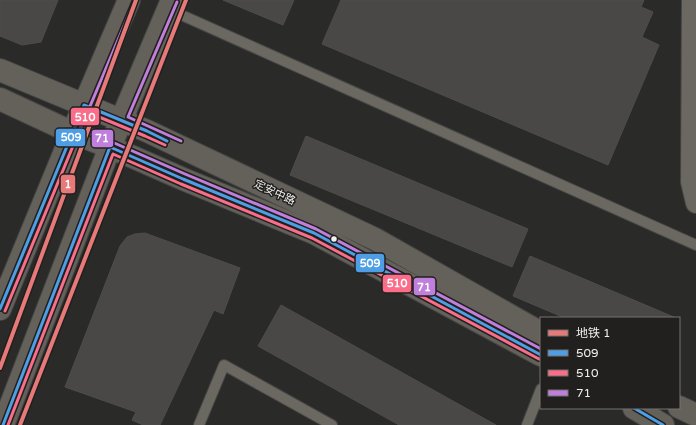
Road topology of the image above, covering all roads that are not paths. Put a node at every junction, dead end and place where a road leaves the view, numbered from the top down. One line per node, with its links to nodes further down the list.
1 (129, 0): 6 (main road)
2 (692, 0): 10 (street)
3 (170, 4): 7 (main road); 11 (lane)
4 (0, 70): 6 (main road, 定安中路)
5 (0, 99): 8 (main road, 定安中路)
6 (84, 105): 7 (main road, 定安中路); 8 (main road)
7 (121, 120): 9 (main road); 13 (main road, 定安中路)
8 (73, 133): 9 (main road, 定安中路); 12 (main road)
9 (110, 147): 14 (main road, 定安中路); 19 (main road)
10 (696, 203)
11 (696, 245)
12 (0, 309)
13 (540, 332)
14 (540, 354)
15 (540, 392): 22 (lane)
16 (680, 407): 18 (main road)
17 (636, 409): 23 (main road)
18 (696, 415)
19 (3, 425)
20 (199, 425): 21 (lane)
21 (332, 425)
22 (527, 425)
23 (664, 425)

